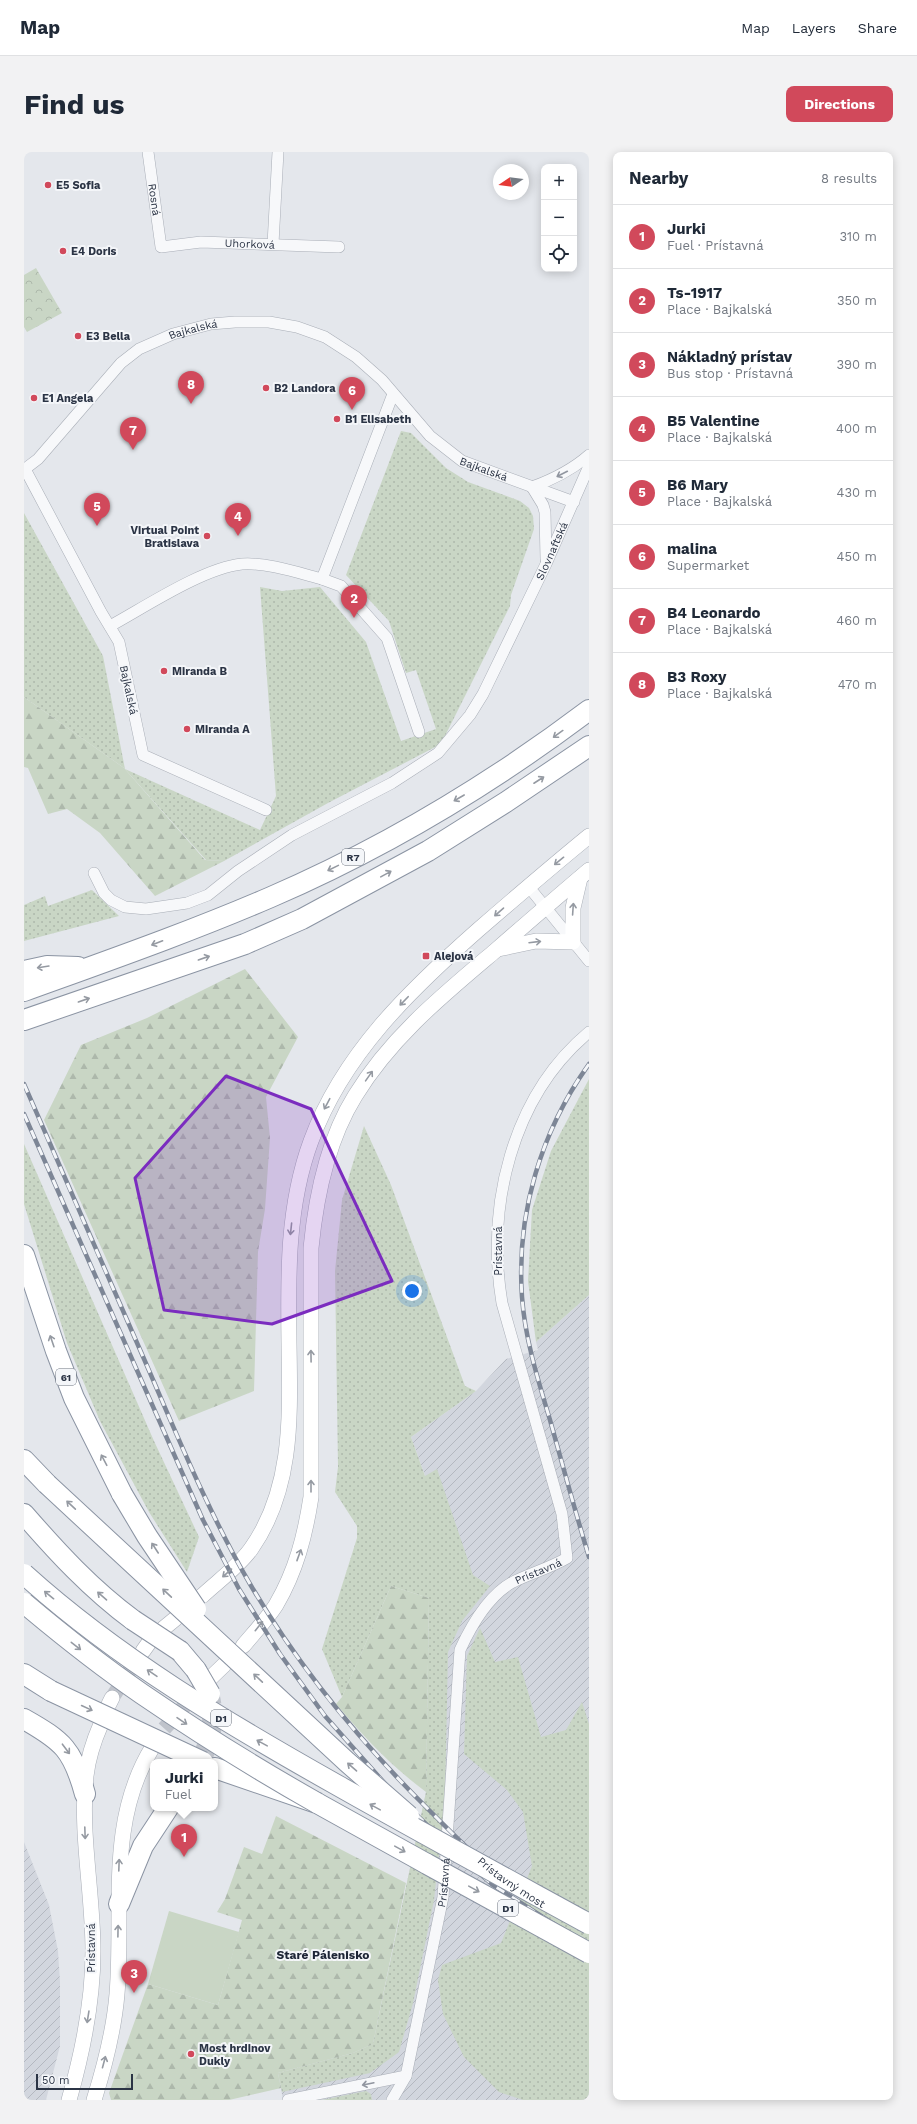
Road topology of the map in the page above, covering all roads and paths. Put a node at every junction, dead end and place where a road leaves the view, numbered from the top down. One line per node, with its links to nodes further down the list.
1 (148, 152): 4 (street, Rosná)
2 (278, 152): 3 (street)
3 (273, 244): 4 (street, Uhorková); 5 (street, Uhorková)
4 (161, 247)
5 (339, 247)
6 (393, 394): 9 (street, Bajkalská); 10 (street, Bajkalská); 13 (street)
7 (589, 455): 10 (street, one-way to 10)
8 (589, 466): 11 (street, Slovnaftská)
9 (24, 468): 14 (street, Bajkalská)
10 (532, 487): 11 (street, Bajkalská); 12 (street)
11 (574, 502): 12 (street, Slovnaftská)
12 (546, 564): 20 (street, Slovnaftská)
13 (322, 579): 14 (street); 16 (street)
14 (110, 626): 18 (street, Bajkalská)
15 (589, 710): 27 (highway, R7, one-way to 27)
16 (420, 732)
17 (589, 746): 30 (highway, one-way to 17)
18 (266, 810)
19 (589, 836): 22 (main road, one-way to 22)
20 (94, 873)
21 (585, 874): 23 (main road); 24 (main road, one-way to 21)
22 (528, 886): 23 (street); 39 (main road, one-way to 39)
23 (545, 907): 24 (street); 25 (main road)
24 (573, 942): 25 (main road, one-way to 24); 26 (street)
25 (497, 949): 42 (main road, one-way to 25)
26 (589, 961)
27 (90, 967): 28 (highway, one-way to 28); 29 (highway, R7)
28 (24, 970)
29 (24, 991)
30 (47, 1012): 31 (highway); 32 (highway); 34 (highway)
31 (24, 1020)
32 (24, 1026)
33 (589, 1032): 60 (street, Prístavná)
34 (24, 1033)
35 (24, 1255): 41 (highway, 61, one-way to 35, bridge)
36 (24, 1460): 41 (highway, one-way to 36, bridge)
37 (24, 1514): 46 (highway, one-way to 37, bridge)
38 (24, 1574): 56 (highway, D1, one-way to 38, bridge)
39 (202, 1596)
40 (24, 1603): 54 (highway, D1, one-way to 54, bridge)
41 (216, 1639): 56 (highway, one-way to 41, bridge)
42 (243, 1646)
43 (224, 1665): 46 (main road)
44 (24, 1674): 47 (highway)
45 (24, 1679): 47 (highway)
46 (202, 1684)
47 (51, 1692): 51 (highway, one-way to 51, bridge)
48 (24, 1719): 53 (highway, one-way to 53)
49 (101, 1724): 53 (main road, Prístavná)
50 (152, 1748): 57 (main road, one-way to 50)
51 (196, 1759)
52 (218, 1769): 54 (highway, bridge)
53 (85, 1794): 62 (main road, Prístavná, one-way to 62)
54 (317, 1804): 59 (highway, D1, one-way to 59, bridge)
55 (166, 1811): 57 (highway)
56 (434, 1839): 58 (highway, Prístavný most / D1, bridge)
57 (119, 1904): 61 (main road, one-way to 57)
58 (589, 1924)
59 (589, 1953)
60 (406, 2076): 63 (street, one-way to 63); 64 (street, Prístavná)
61 (96, 2097)
62 (69, 2100)
63 (288, 2100)
64 (392, 2100)

